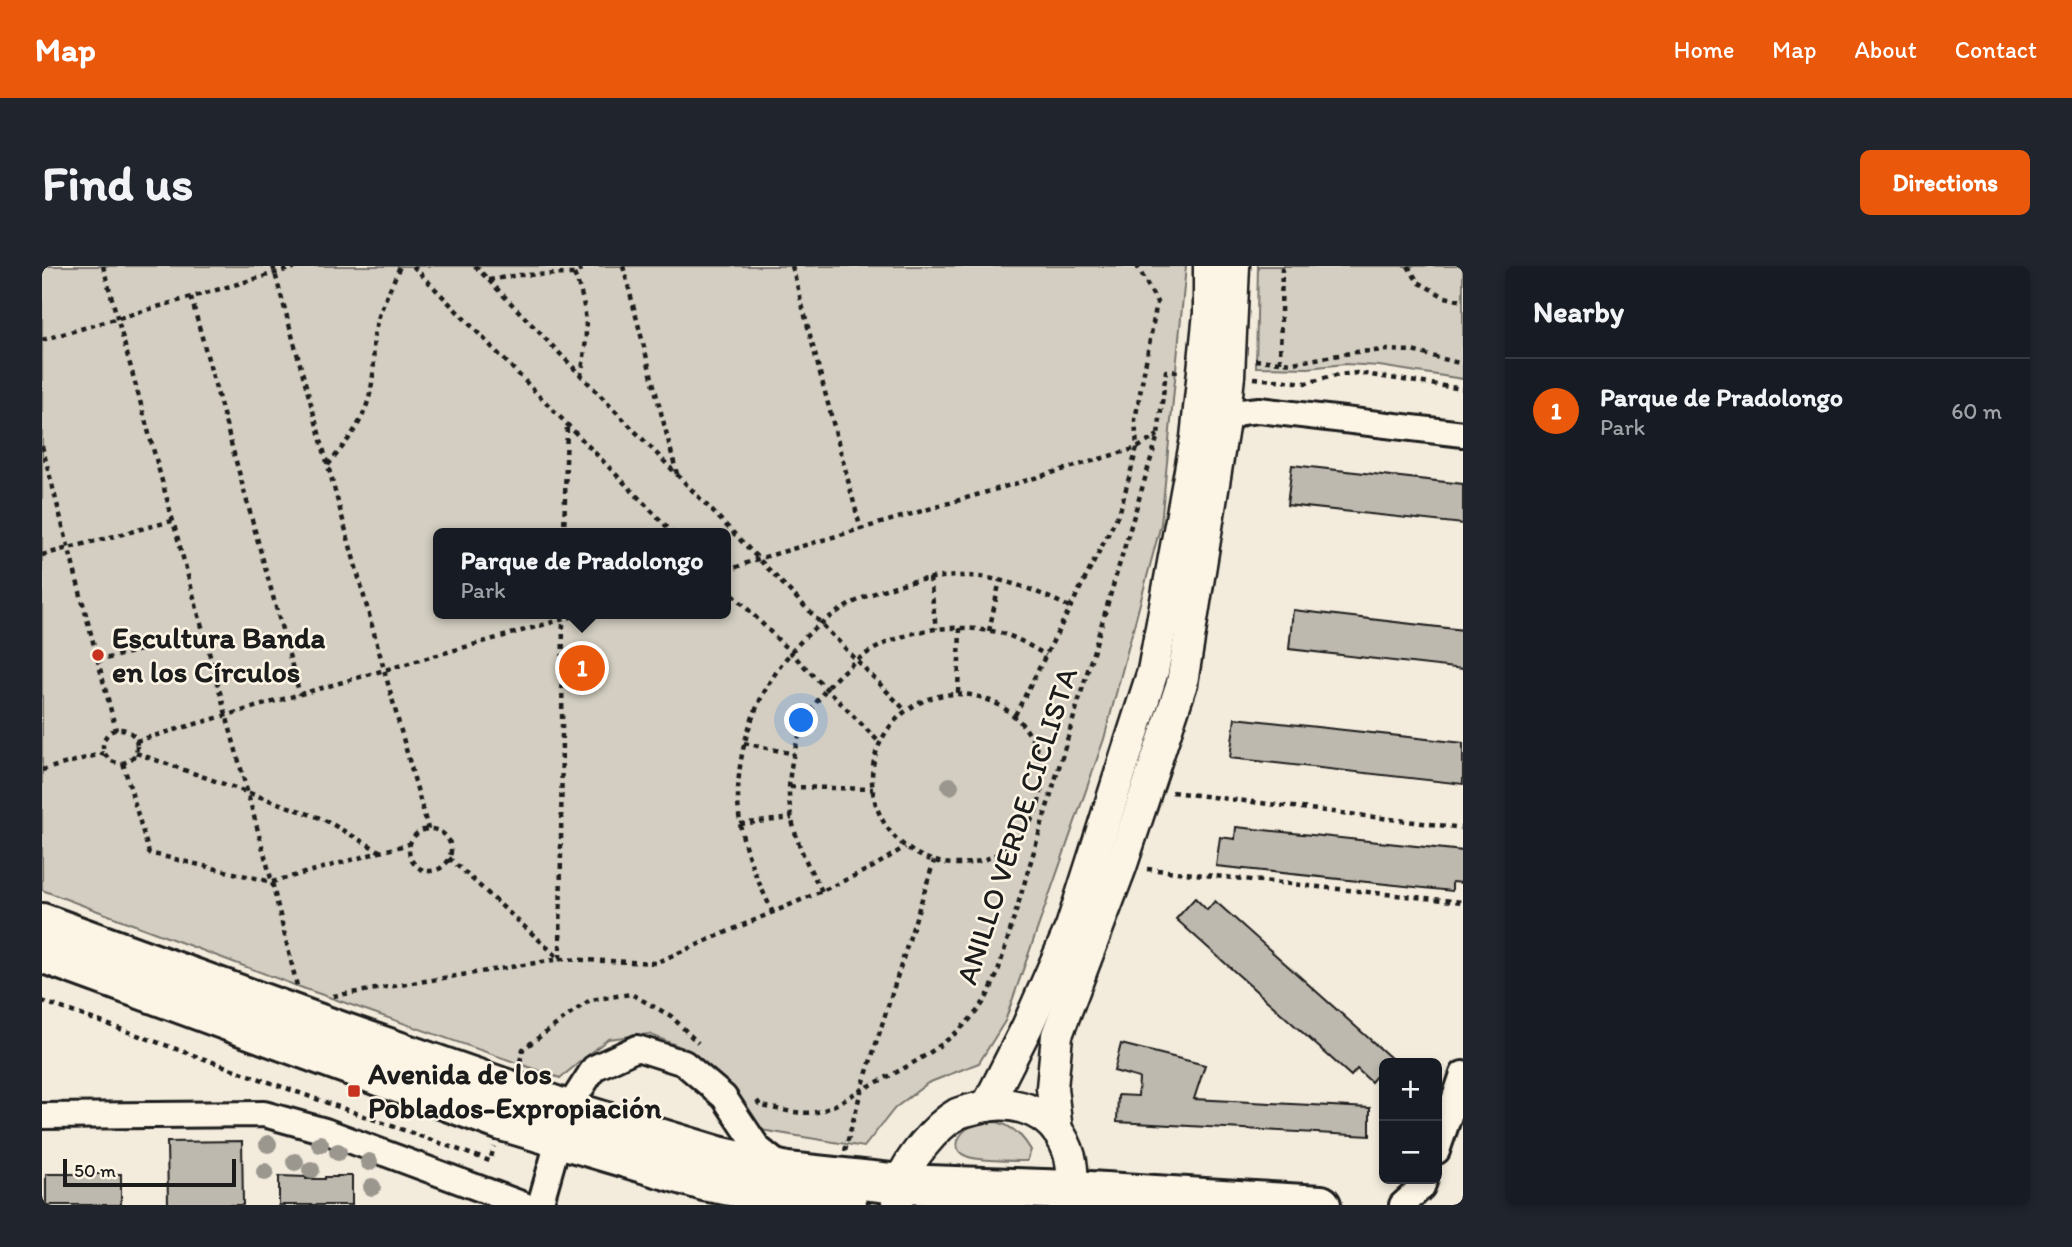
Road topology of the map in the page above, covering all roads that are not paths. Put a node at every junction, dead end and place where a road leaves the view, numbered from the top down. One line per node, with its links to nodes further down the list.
1 (1209, 266): 3 (street)
2 (1234, 266): 3 (street)
3 (1220, 369): 4 (street); 10 (street)
4 (1224, 421): 5 (street); 13 (street)
5 (1463, 434)
6 (42, 923): 9 (main road)
7 (42, 953): 9 (main road)
8 (1463, 1074): 14 (street)
9 (507, 1105): 12 (main road)
10 (987, 1106): 13 (street); 20 (street)
11 (42, 1116): 18 (street)
12 (563, 1124): 15 (street); 16 (main road); 24 (street)
13 (1057, 1131): 21 (street)
14 (1442, 1135)
15 (787, 1172): 16 (main road); 19 (main road)
16 (699, 1178): 19 (main road)
17 (1423, 1184): 26 (street)
18 (468, 1186): 22 (street); 23 (street)
19 (844, 1191): 20 (main road)
20 (899, 1195): 21 (main road)
21 (1072, 1198): 25 (main road)
22 (484, 1205)
23 (524, 1205)
24 (540, 1205)
25 (1321, 1205)
26 (1402, 1205)

